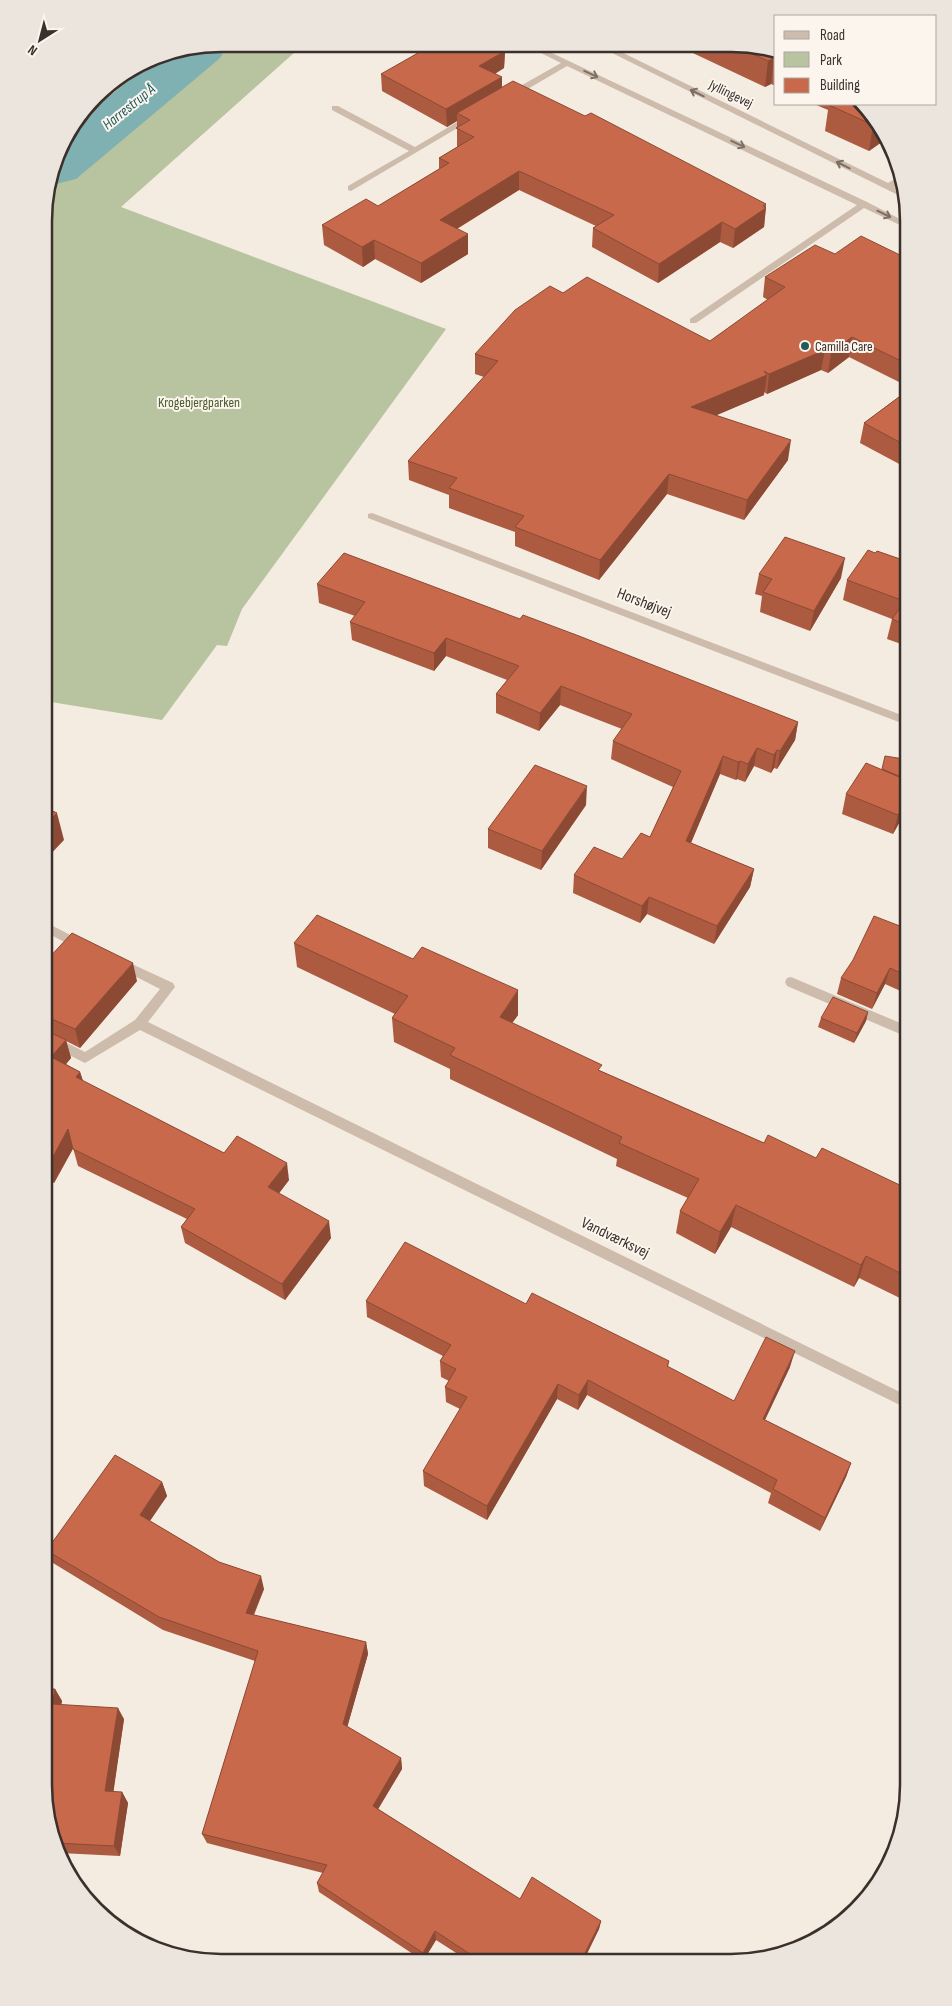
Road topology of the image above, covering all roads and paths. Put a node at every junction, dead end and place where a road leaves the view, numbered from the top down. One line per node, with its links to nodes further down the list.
1 (544, 52): 3 (street)
2 (623, 52): 10 (street, Jyllingevej, one-way to 2)
3 (567, 63): 4 (street); 12 (street, one-way to 12)
4 (499, 102)
5 (335, 108): 7 (street)
6 (482, 112): 7 (street)
7 (414, 150): 9 (street)
8 (895, 183): 10 (street)
9 (351, 188)
10 (888, 188): 11 (street, Jyllingevej)
11 (896, 192)
12 (864, 204): 13 (street, one-way to 13); 14 (street)
13 (900, 222)
14 (693, 321)
15 (372, 516): 16 (street, Horshøjvej)
16 (900, 718)
17 (53, 931): 18 (street)
18 (90, 949)
19 (108, 958): 21 (street)
20 (791, 982): 22 (street)
21 (139, 1024): 23 (street); 24 (street, Vandværksvej)
22 (899, 1029)
23 (52, 1041)
24 (899, 1399)

